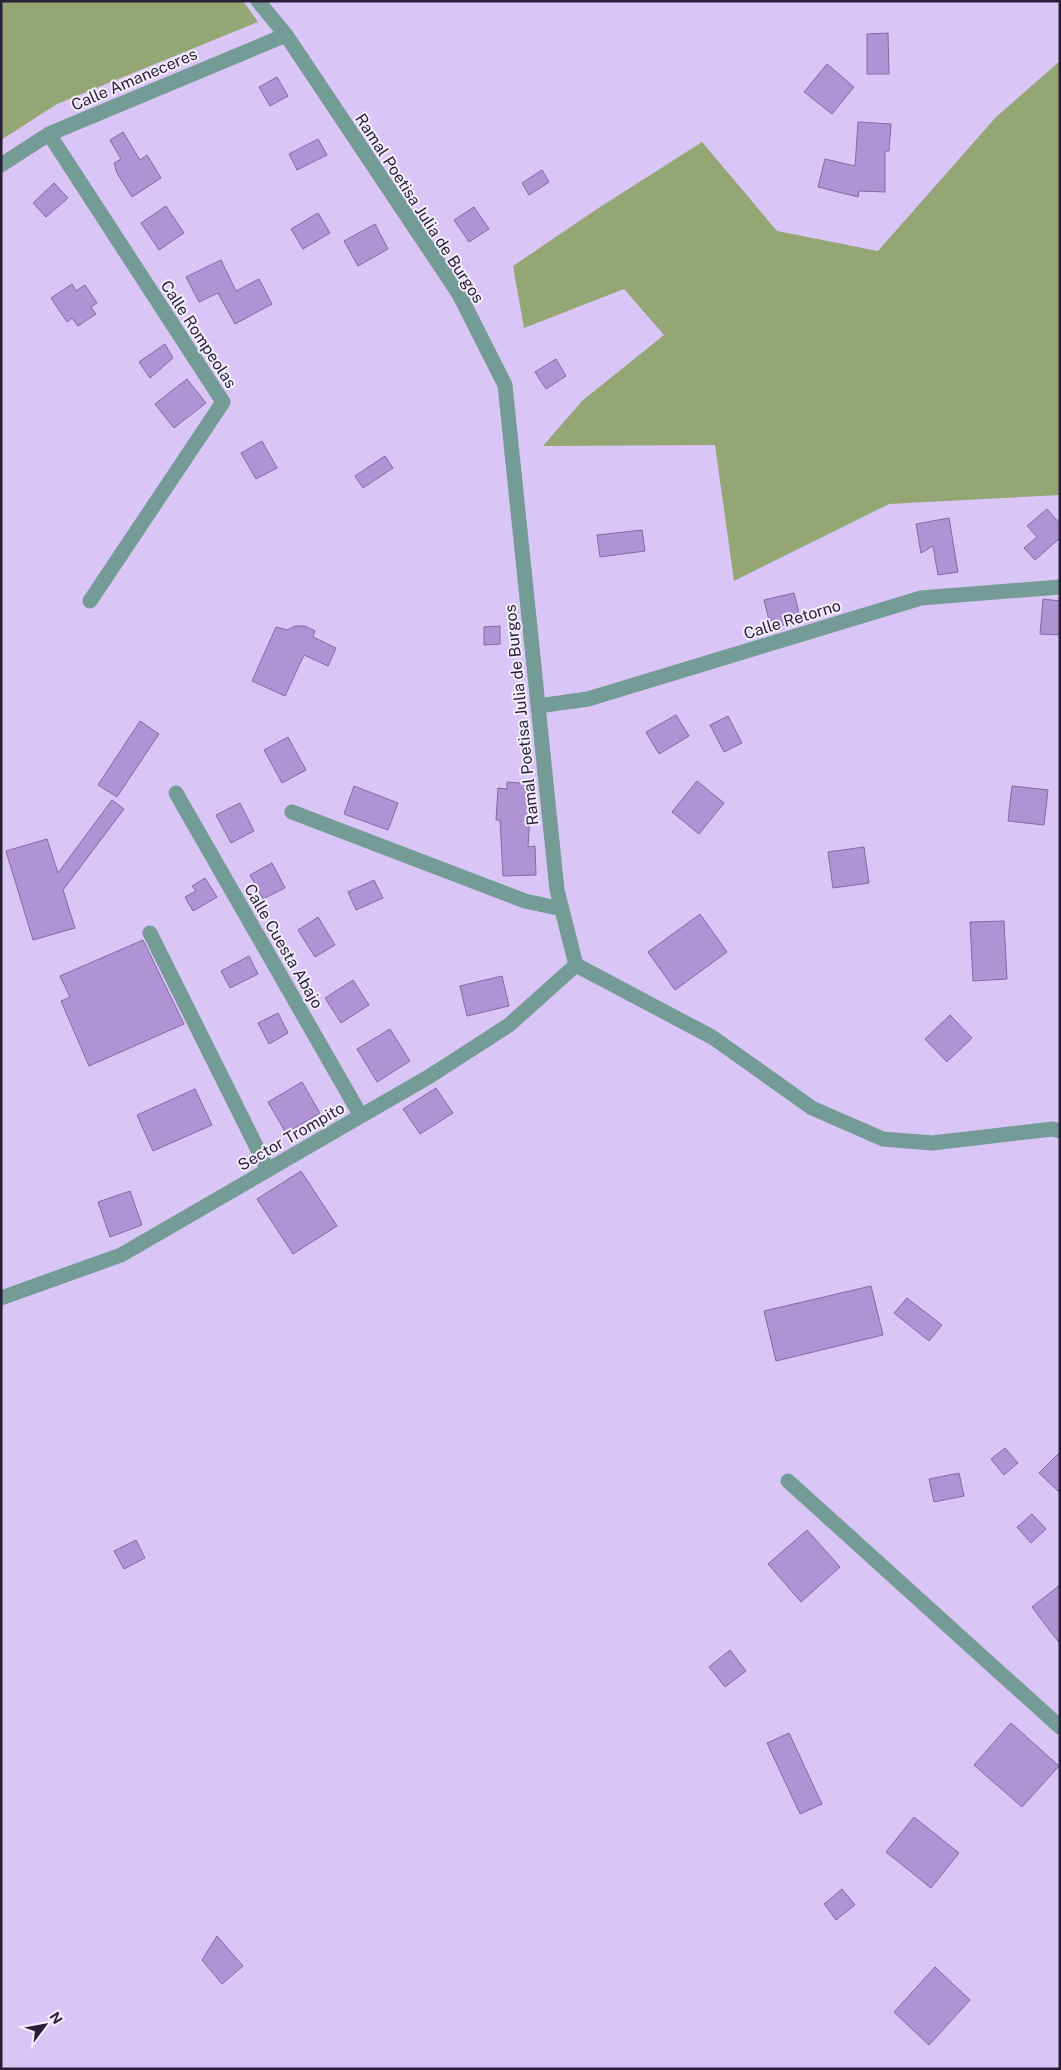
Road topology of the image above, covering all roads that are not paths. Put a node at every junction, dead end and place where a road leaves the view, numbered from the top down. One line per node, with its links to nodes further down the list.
1 (258, 1): 2 (street, Ramal Poetisa Julia de Burgos)
2 (286, 35): 3 (street, Calle Amaneceres); 7 (street, Ramal Poetisa Julia de Burgos)
3 (49, 134): 4 (street, Calle Amaneceres); 6 (street, Calle Rompeolas)
4 (1, 165)
5 (1060, 587): 7 (street, Calle Retorno)
6 (90, 601)
7 (538, 706): 10 (street, Ramal Poetisa Julia de Burgos)
8 (176, 794): 13 (street, Calle Cuesta Abajo)
9 (292, 812): 10 (street)
10 (562, 909): 12 (street, Ramal Poetisa Julia de Burgos)
11 (150, 933): 15 (street)
12 (576, 965): 13 (street, Sector Trompito); 14 (street)
13 (360, 1116): 15 (street, Sector Trompito)
14 (1060, 1131)
15 (268, 1170): 16 (street, Sector Trompito)
16 (1, 1298)
17 (788, 1481): 18 (street)
18 (1060, 1728)

